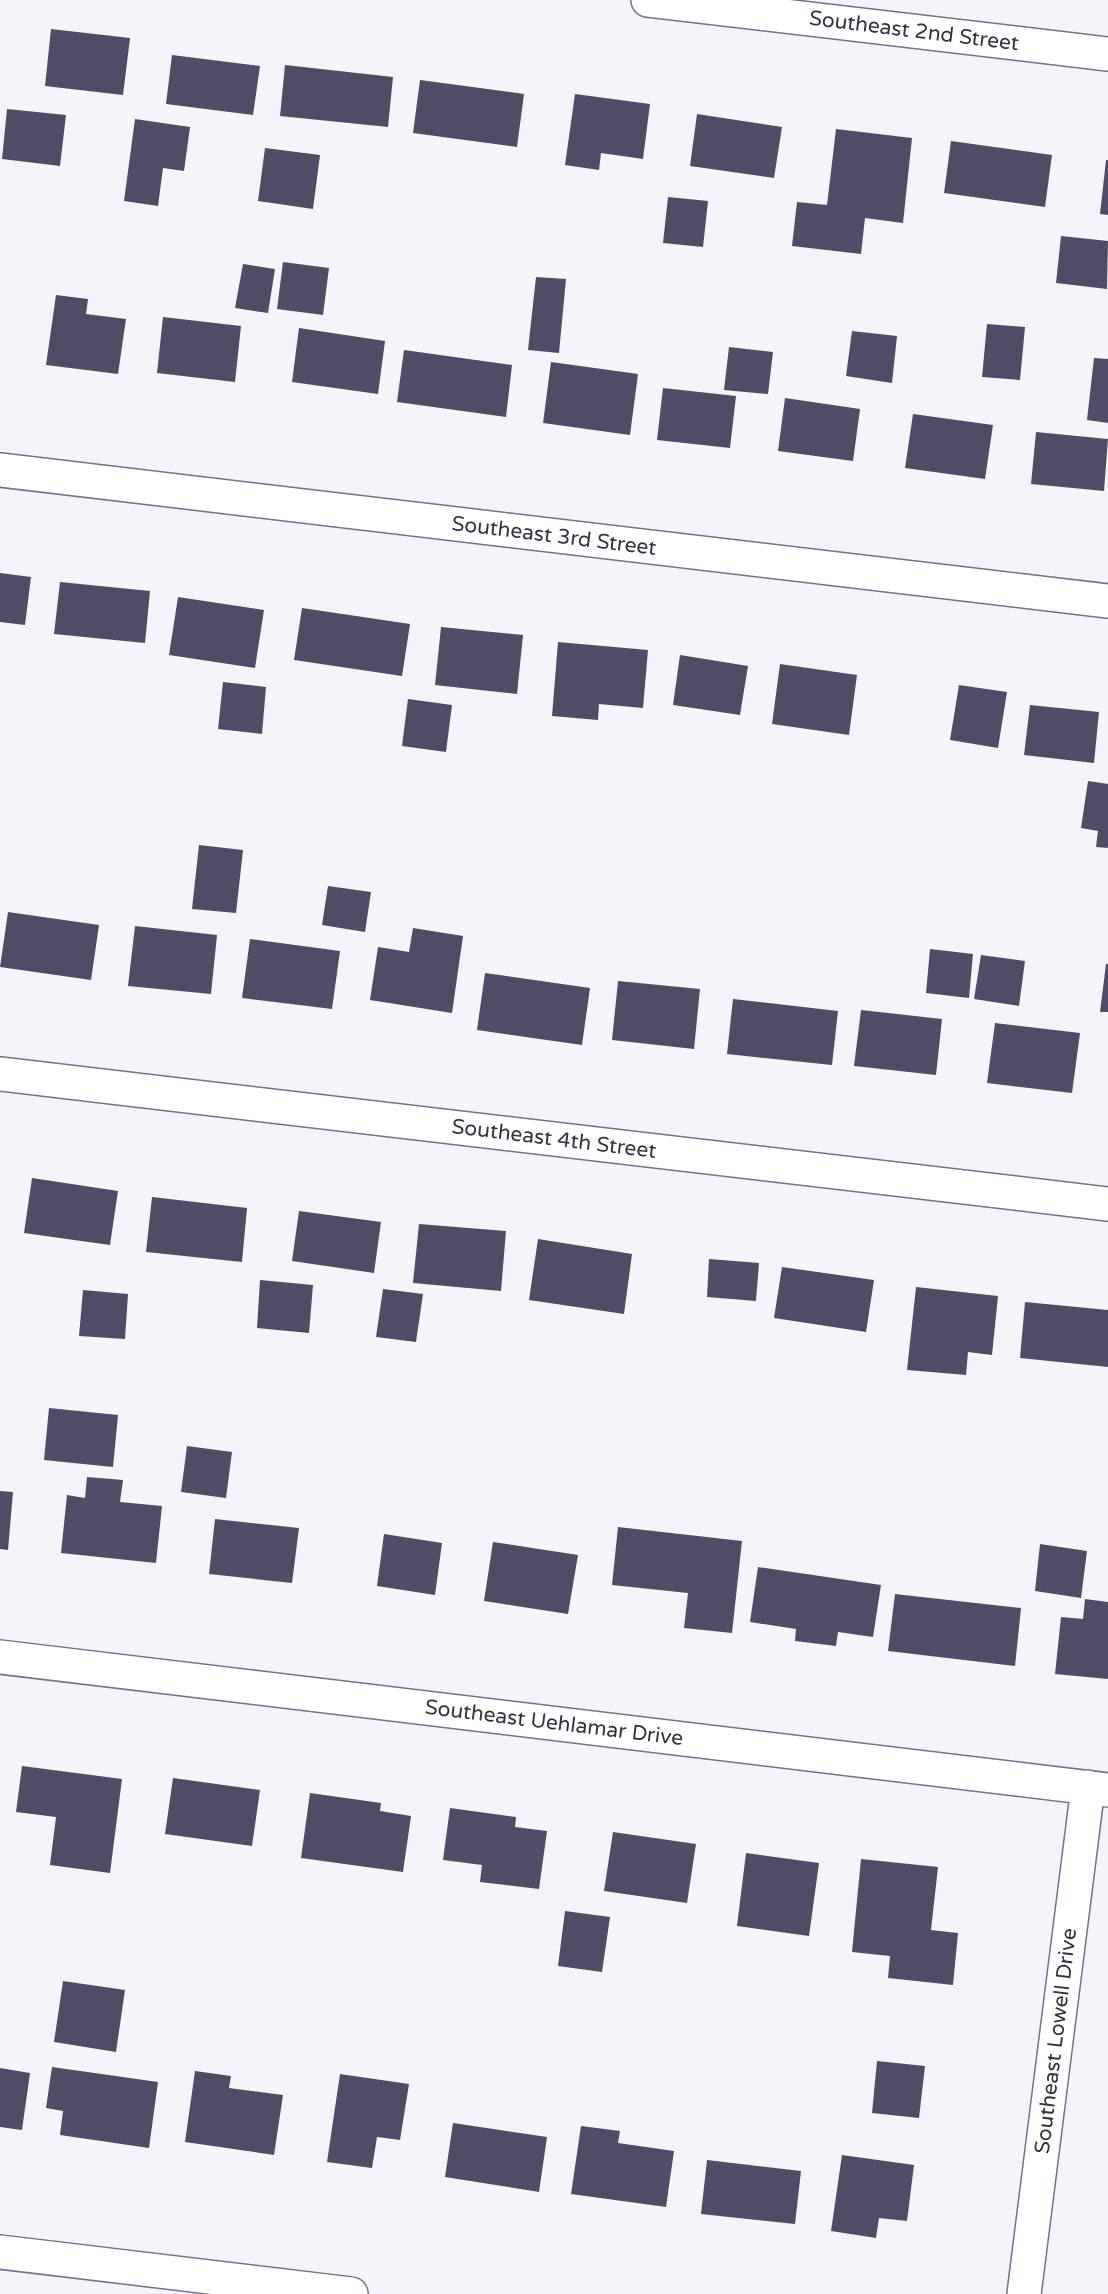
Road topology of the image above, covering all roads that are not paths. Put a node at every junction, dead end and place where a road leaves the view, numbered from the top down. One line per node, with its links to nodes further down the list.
1 (648, 0): 2 (street, Southeast 2nd Street)
2 (1108, 54)
3 (0, 471): 4 (street, Southeast 3rd Street)
4 (1108, 602)
5 (0, 1074): 6 (street, Southeast 4th Street)
6 (1108, 1204)
7 (0, 1657): 8 (street, Southeast Uehlamar Drive)
8 (1098, 1788): 11 (street, Southeast Lowell Drive)
9 (0, 2252): 10 (street)
10 (351, 2294)
11 (1024, 2294)

